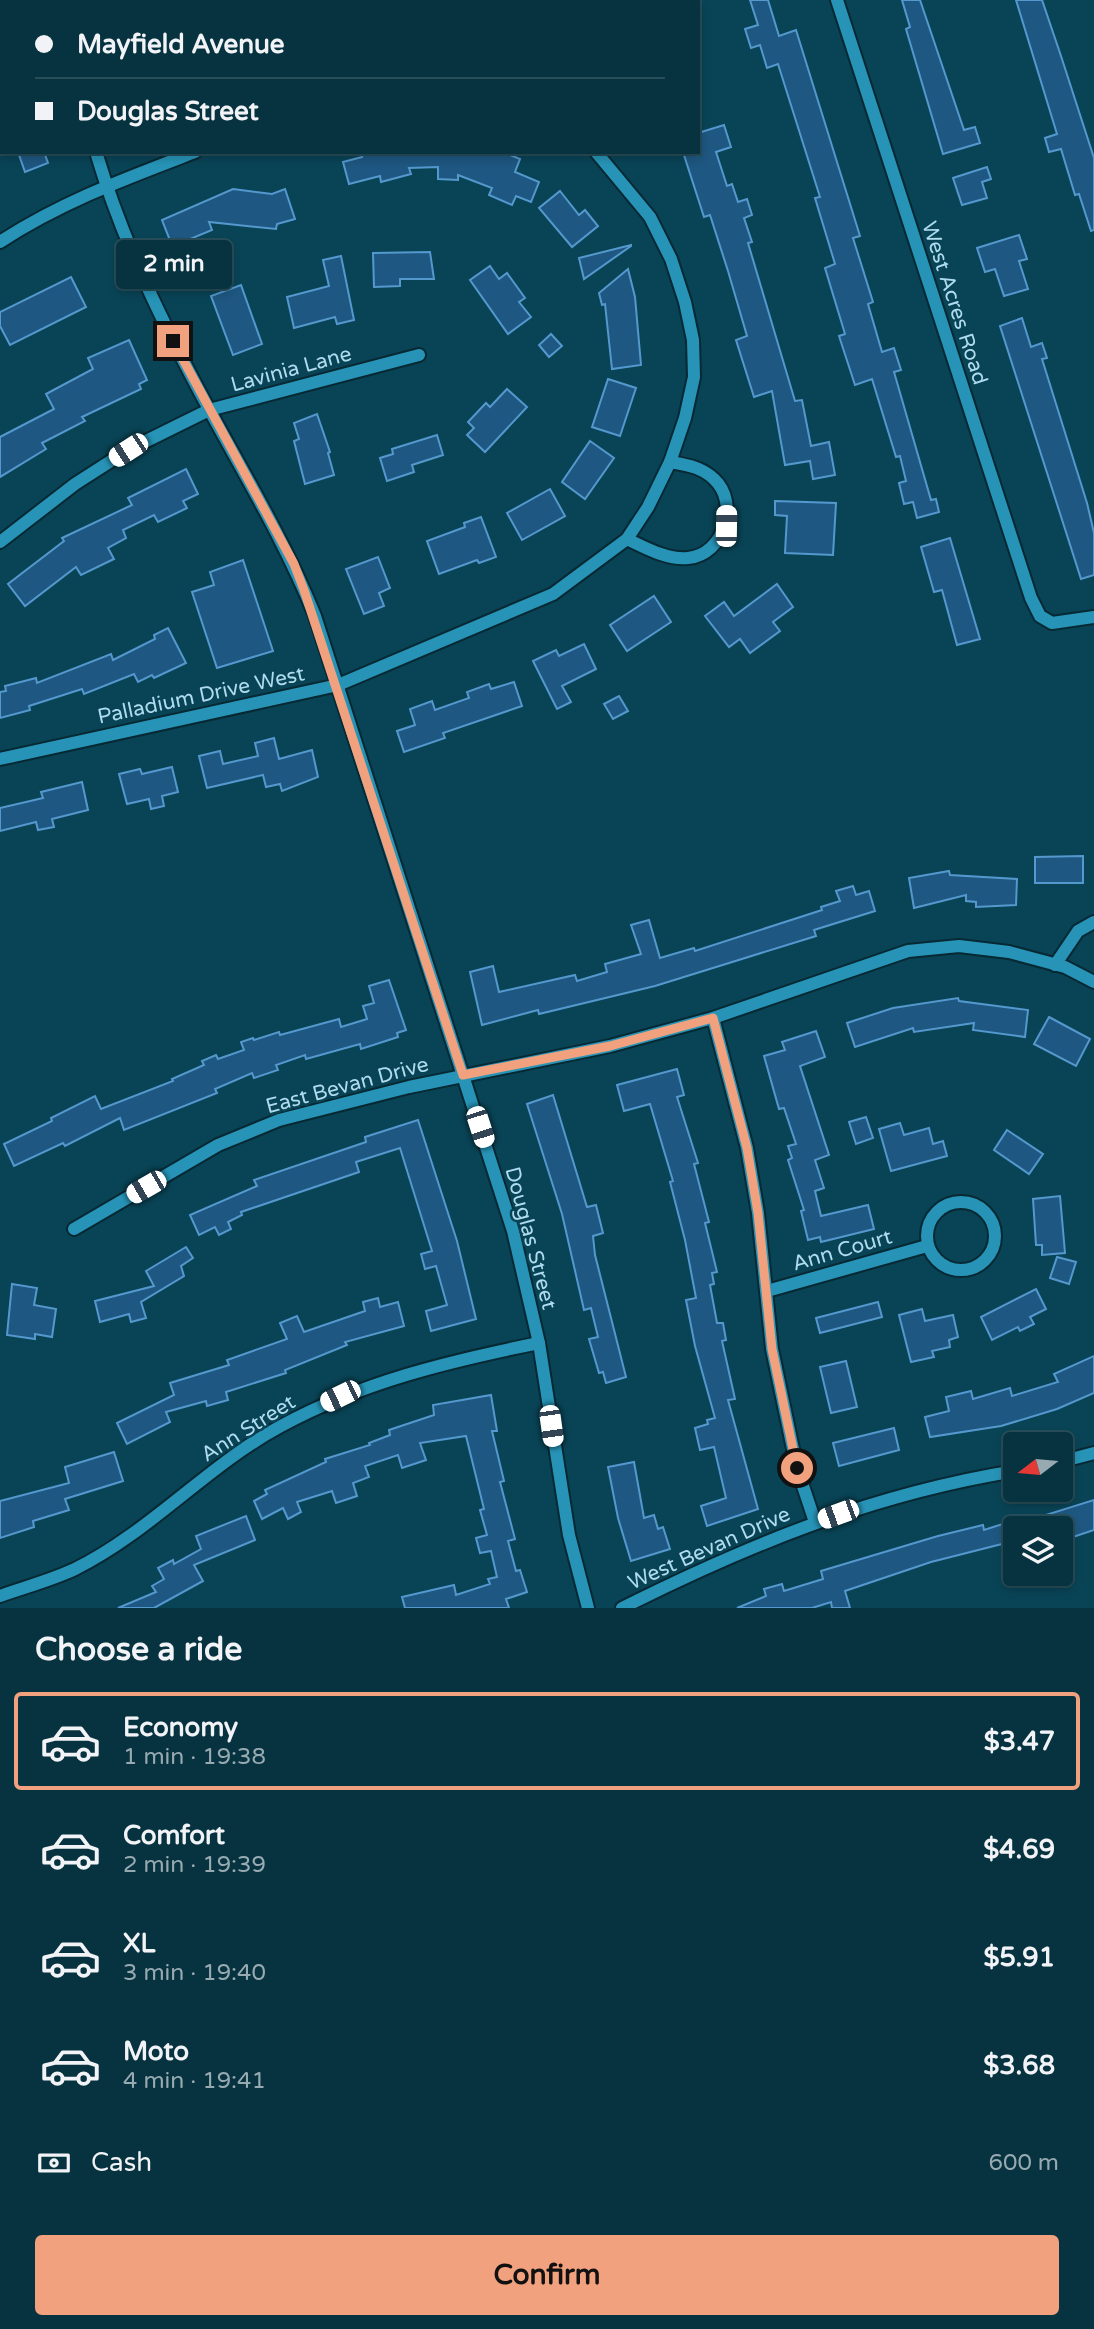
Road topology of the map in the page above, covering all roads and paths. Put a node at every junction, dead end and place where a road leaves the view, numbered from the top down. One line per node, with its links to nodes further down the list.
1 (837, 0): 12 (street, West Acres Road)
2 (97, 154): 5 (street, Douglas Street)
3 (190, 154): 5 (street)
4 (598, 154): 9 (street, Palladium Drive West)
5 (106, 185): 6 (street); 8 (street, Douglas Street)
6 (0, 242)
7 (419, 355): 8 (street, Lavinia Lane)
8 (209, 410): 11 (street, Lavinia Lane); 13 (street, Douglas Street)
9 (670, 462): 10 (street, Palladium Drive West); 10 (street)
10 (627, 539): 13 (street, Palladium Drive West)
11 (0, 542)
12 (1094, 617)
13 (338, 685): 14 (street, Palladium Drive West); 19 (street, Douglas Street)
14 (0, 759)
15 (1094, 922): 16 (street)
16 (1055, 965): 17 (street, East Bevan Drive); 18 (street, East Bevan Drive)
17 (1094, 982)
18 (713, 1018): 19 (street, East Bevan Drive); 22 (street)
19 (463, 1075): 20 (street, East Bevan Drive); 23 (street, Douglas Street)
20 (74, 1229)
21 (927, 1246): 21 (street); 22 (street, Ann Court)
22 (767, 1291): 27 (street)
23 (539, 1343): 28 (street, Ann Street); 29 (street, Douglas Street)
24 (1094, 1453): 25 (street)
25 (1073, 1459)
26 (1003, 1474): 27 (street, West Bevan Drive)
27 (815, 1522): 30 (street, West Bevan Drive)
28 (0, 1596)
29 (588, 1608)
30 (622, 1608)

